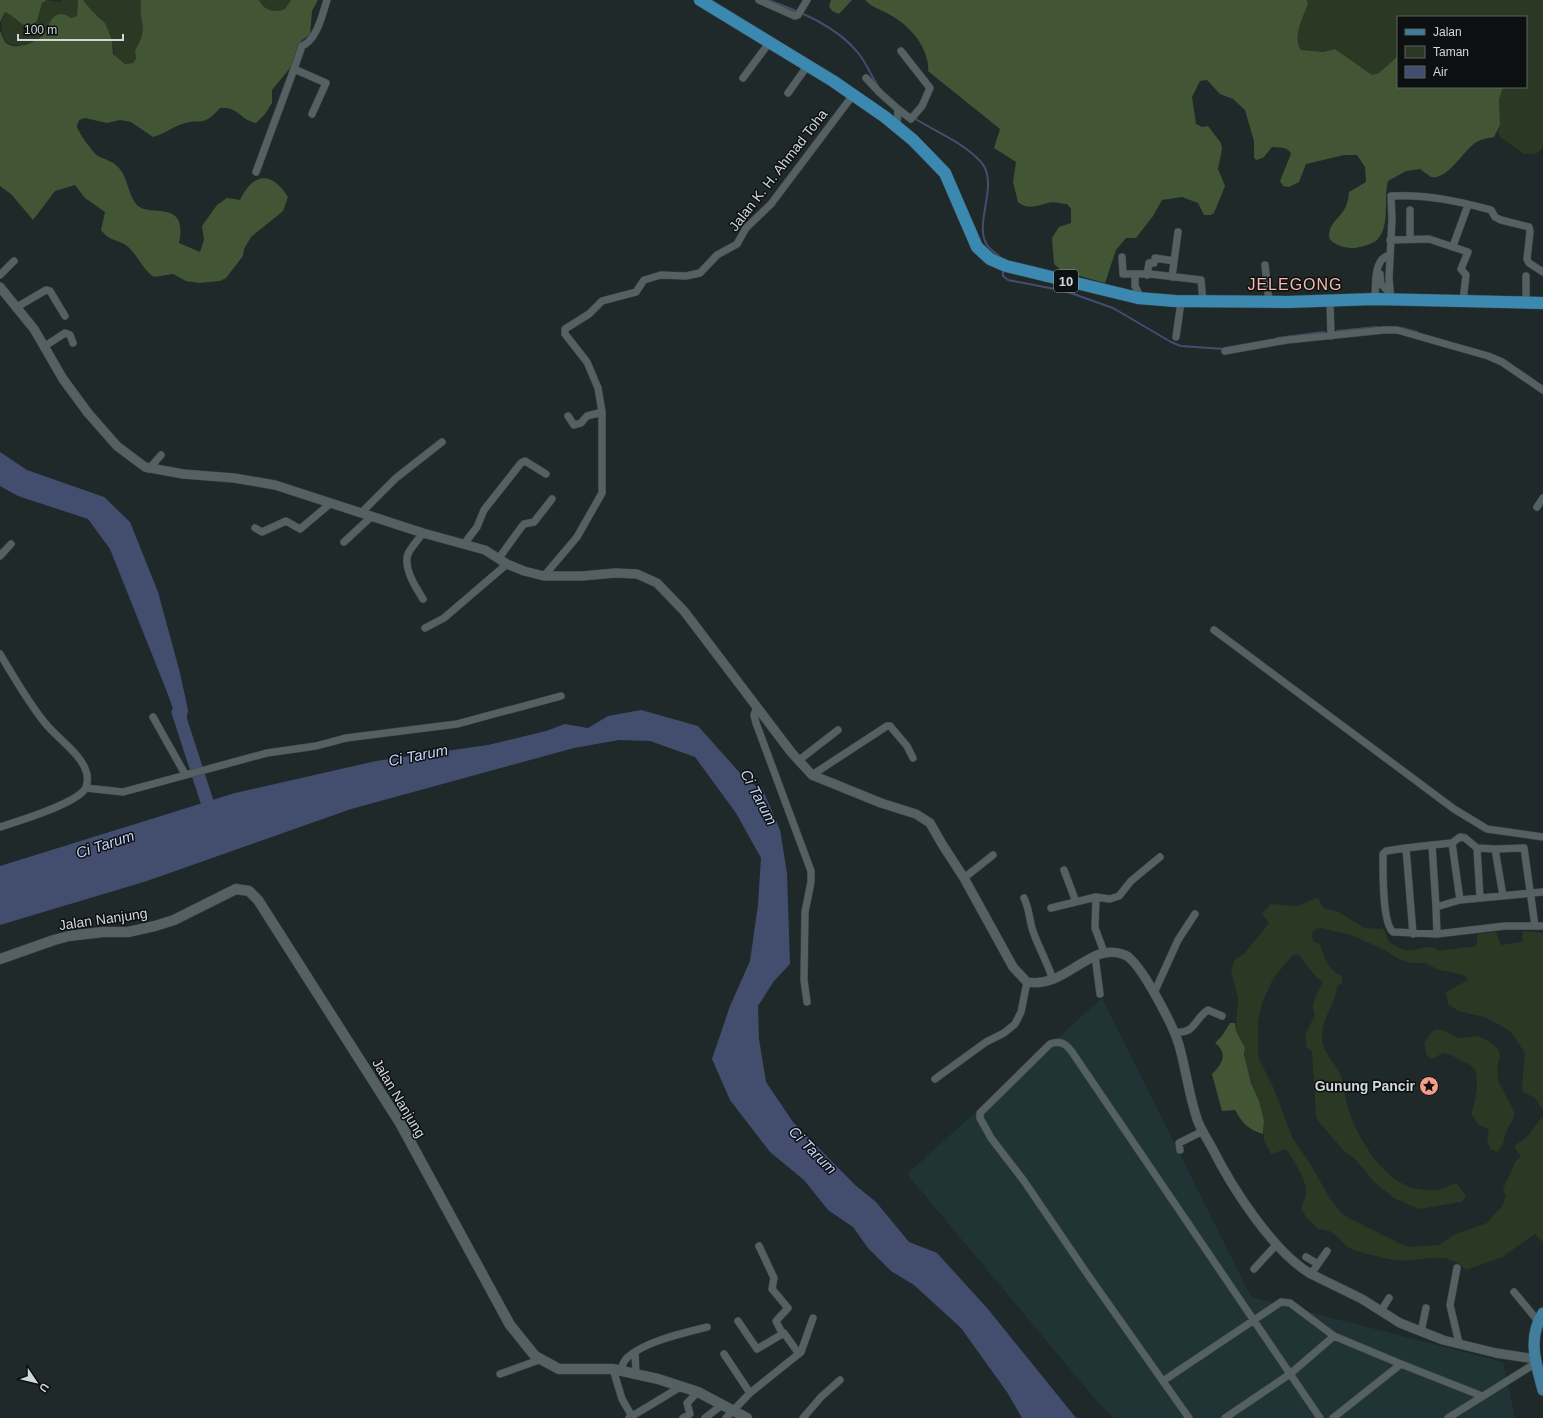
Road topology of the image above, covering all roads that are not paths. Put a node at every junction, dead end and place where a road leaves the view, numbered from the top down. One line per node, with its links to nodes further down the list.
1 (327, 0): 8 (street)
2 (700, 0): 5 (highway, 10)
3 (759, 0): 4 (street)
4 (807, 0)
5 (769, 43): 7 (highway, 10); 9 (street)
6 (901, 51): 13 (street)
7 (808, 65): 11 (street); 12 (highway, 10)
8 (294, 69): 14 (street); 16 (street)
9 (743, 78)
10 (866, 78): 13 (street)
11 (788, 93)
12 (853, 95): 15 (highway, 10); 54 (street, Jalan K. H. Ahmad Toha)
13 (898, 109): 15 (street)
14 (312, 114)
15 (897, 125): 37 (highway, 10)
16 (256, 172)
17 (1468, 204): 21 (street); 22 (street); 29 (street)
18 (1410, 210): 20 (street)
19 (1178, 232): 26 (street)
20 (1410, 239): 21 (street); 22 (street)
21 (1390, 240): 23 (street)
22 (1453, 246): 43 (street)
23 (1389, 255): 28 (street); 36 (street)
24 (1122, 257): 31 (street)
25 (14, 261): 30 (street)
26 (1174, 261): 32 (street); 34 (street)
27 (1265, 265): 42 (street)
28 (1377, 272): 36 (street); 38 (street)
29 (1543, 272)
30 (0, 275)
31 (1135, 275): 32 (street); 37 (street)
32 (1147, 275): 34 (street)
33 (1526, 276): 44 (street)
34 (1172, 277): 41 (street)
35 (0, 287): 46 (street)
36 (1391, 297): 38 (highway, 10); 43 (highway, 10)
37 (1141, 298): 40 (highway, 10)
38 (1375, 299): 39 (highway, 10)
39 (1330, 301): 42 (highway, 10); 48 (street)
40 (1181, 302): 41 (highway, 10); 49 (street)
41 (1203, 302): 42 (highway, 10)
42 (1269, 302)
43 (1463, 302): 44 (highway, 10)
44 (1526, 303): 45 (highway, 10)
45 (1543, 303)
46 (17, 307): 47 (street); 51 (street)
47 (65, 316)
48 (1330, 336): 52 (street); 53 (street)
49 (1176, 337)
50 (73, 343): 51 (street)
51 (45, 346): 58 (street)
52 (1225, 351)
53 (1543, 390)
54 (602, 412): 55 (street); 73 (street, Jalan K. H. Ahmad Toha)
55 (568, 416)
56 (442, 442): 64 (street)
57 (161, 455): 58 (street)
58 (150, 469): 62 (street)
59 (546, 474): 70 (street)
60 (1543, 498): 63 (street)
61 (552, 499): 72 (street)
62 (331, 503): 64 (street); 66 (street)
63 (1537, 508)
64 (361, 513): 65 (street)
65 (372, 516): 67 (street); 68 (street)
66 (255, 528)
67 (423, 533): 70 (street); 74 (street)
68 (344, 542)
69 (12, 544): 71 (street)
70 (464, 544): 72 (street)
71 (0, 556)
72 (503, 561): 73 (street); 75 (street)
73 (544, 576): 79 (street)
74 (424, 599)
75 (425, 628)
76 (1214, 630): 88 (street)
77 (0, 654): 86 (street)
78 (561, 696): 84 (street)
79 (757, 707): 83 (street); 120 (street)
80 (153, 717): 84 (street)
81 (838, 730): 83 (street)
82 (913, 758): 85 (street)
83 (798, 761): 85 (street)
84 (185, 774): 86 (street)
85 (812, 775): 97 (street)
86 (86, 788): 87 (street)
87 (0, 827)
88 (1543, 837)
89 (1452, 843): 90 (street); 92 (street); 104 (street)
90 (1432, 845): 91 (street); 106 (street)
91 (1406, 848): 111 (street); 111 (street)
92 (1477, 848): 93 (street); 103 (street)
93 (1495, 849): 98 (street); 100 (street)
94 (993, 855): 97 (street)
95 (1160, 857): 101 (street)
96 (1064, 870): 105 (street)
97 (964, 878): 117 (street)
98 (1529, 892): 99 (street); 100 (street); 109 (street)
99 (1543, 892)
100 (1503, 896): 103 (street)
101 (1096, 897): 105 (street); 113 (street)
102 (1024, 898): 116 (street)
103 (1480, 898): 104 (street)
104 (1460, 900): 106 (street)
105 (1076, 902): 107 (street)
106 (1436, 907): 112 (street)
107 (1051, 908)
108 (1195, 914): 118 (street)
109 (1535, 926): 110 (street); 112 (street)
110 (1543, 926)
111 (1412, 934): 112 (street)
112 (1437, 934)
113 (1104, 952): 114 (street); 118 (street)
114 (1095, 956): 116 (street); 119 (street)
115 (0, 959): 150 (main road, Jalan Nanjung)
116 (1053, 980): 117 (street)
117 (1027, 982): 123 (street)
118 (1154, 993): 122 (street)
119 (1100, 994)
120 (807, 1002)
121 (1222, 1016): 122 (street)
122 (1174, 1032): 124 (street)
123 (935, 1079)
124 (1203, 1131): 125 (street); 126 (street)
125 (1180, 1150)
126 (1278, 1244): 132 (street); 133 (street)
127 (759, 1246): 144 (street)
128 (1327, 1251): 130 (street)
129 (1306, 1257): 130 (street)
130 (1318, 1264): 133 (street)
131 (1457, 1268): 146 (street)
132 (1254, 1269)
133 (1311, 1274): 137 (street)
134 (1514, 1292): 141 (street)
135 (1389, 1298): 137 (street)
136 (1426, 1308): 143 (street)
137 (1381, 1311): 143 (street)
138 (813, 1318): 149 (street)
139 (738, 1321): 144 (street)
140 (1254, 1321): 145 (street); 156 (street); 158 (street); 158 (street)
141 (1540, 1324): 151 (main road)
142 (707, 1327): 147 (street)
143 (1421, 1332): 146 (street)
144 (782, 1333): 149 (street)
145 (1334, 1336): 152 (street); 156 (street)
146 (1459, 1344): 151 (street)
147 (635, 1352): 153 (street); 155 (street)
148 (724, 1354): 162 (street)
149 (799, 1354): 162 (street)
150 (539, 1360): 153 (main road, Jalan Nanjung); 154 (street)
151 (1536, 1361): 160 (main road); 163 (street)
152 (1402, 1364): 163 (street); 175 (street)
153 (617, 1370): 155 (main road, Jalan Nanjung); 166 (street)
154 (500, 1374)
155 (636, 1374): 159 (main road, Jalan Nanjung)
156 (1290, 1374): 173 (street); 174 (street)
157 (840, 1380): 171 (street)
158 (1163, 1381): 172 (street)
159 (682, 1386): 161 (main road, Jalan Nanjung); 166 (street)
160 (1543, 1390)
161 (698, 1392): 164 (main road, Jalan Nanjung); 167 (street)
162 (750, 1393): 165 (street)
163 (1482, 1396): 176 (street)
164 (723, 1404): 165 (main road, Jalan Nanjung); 168 (street)
165 (733, 1410): 169 (street); 170 (main road, Jalan Nanjung)
166 (632, 1418)
167 (683, 1418)
168 (705, 1418)
169 (726, 1418)
170 (747, 1418)
171 (803, 1418)
172 (1189, 1418)
173 (1225, 1418)
174 (1320, 1418)
175 (1333, 1418)
176 (1448, 1418)

